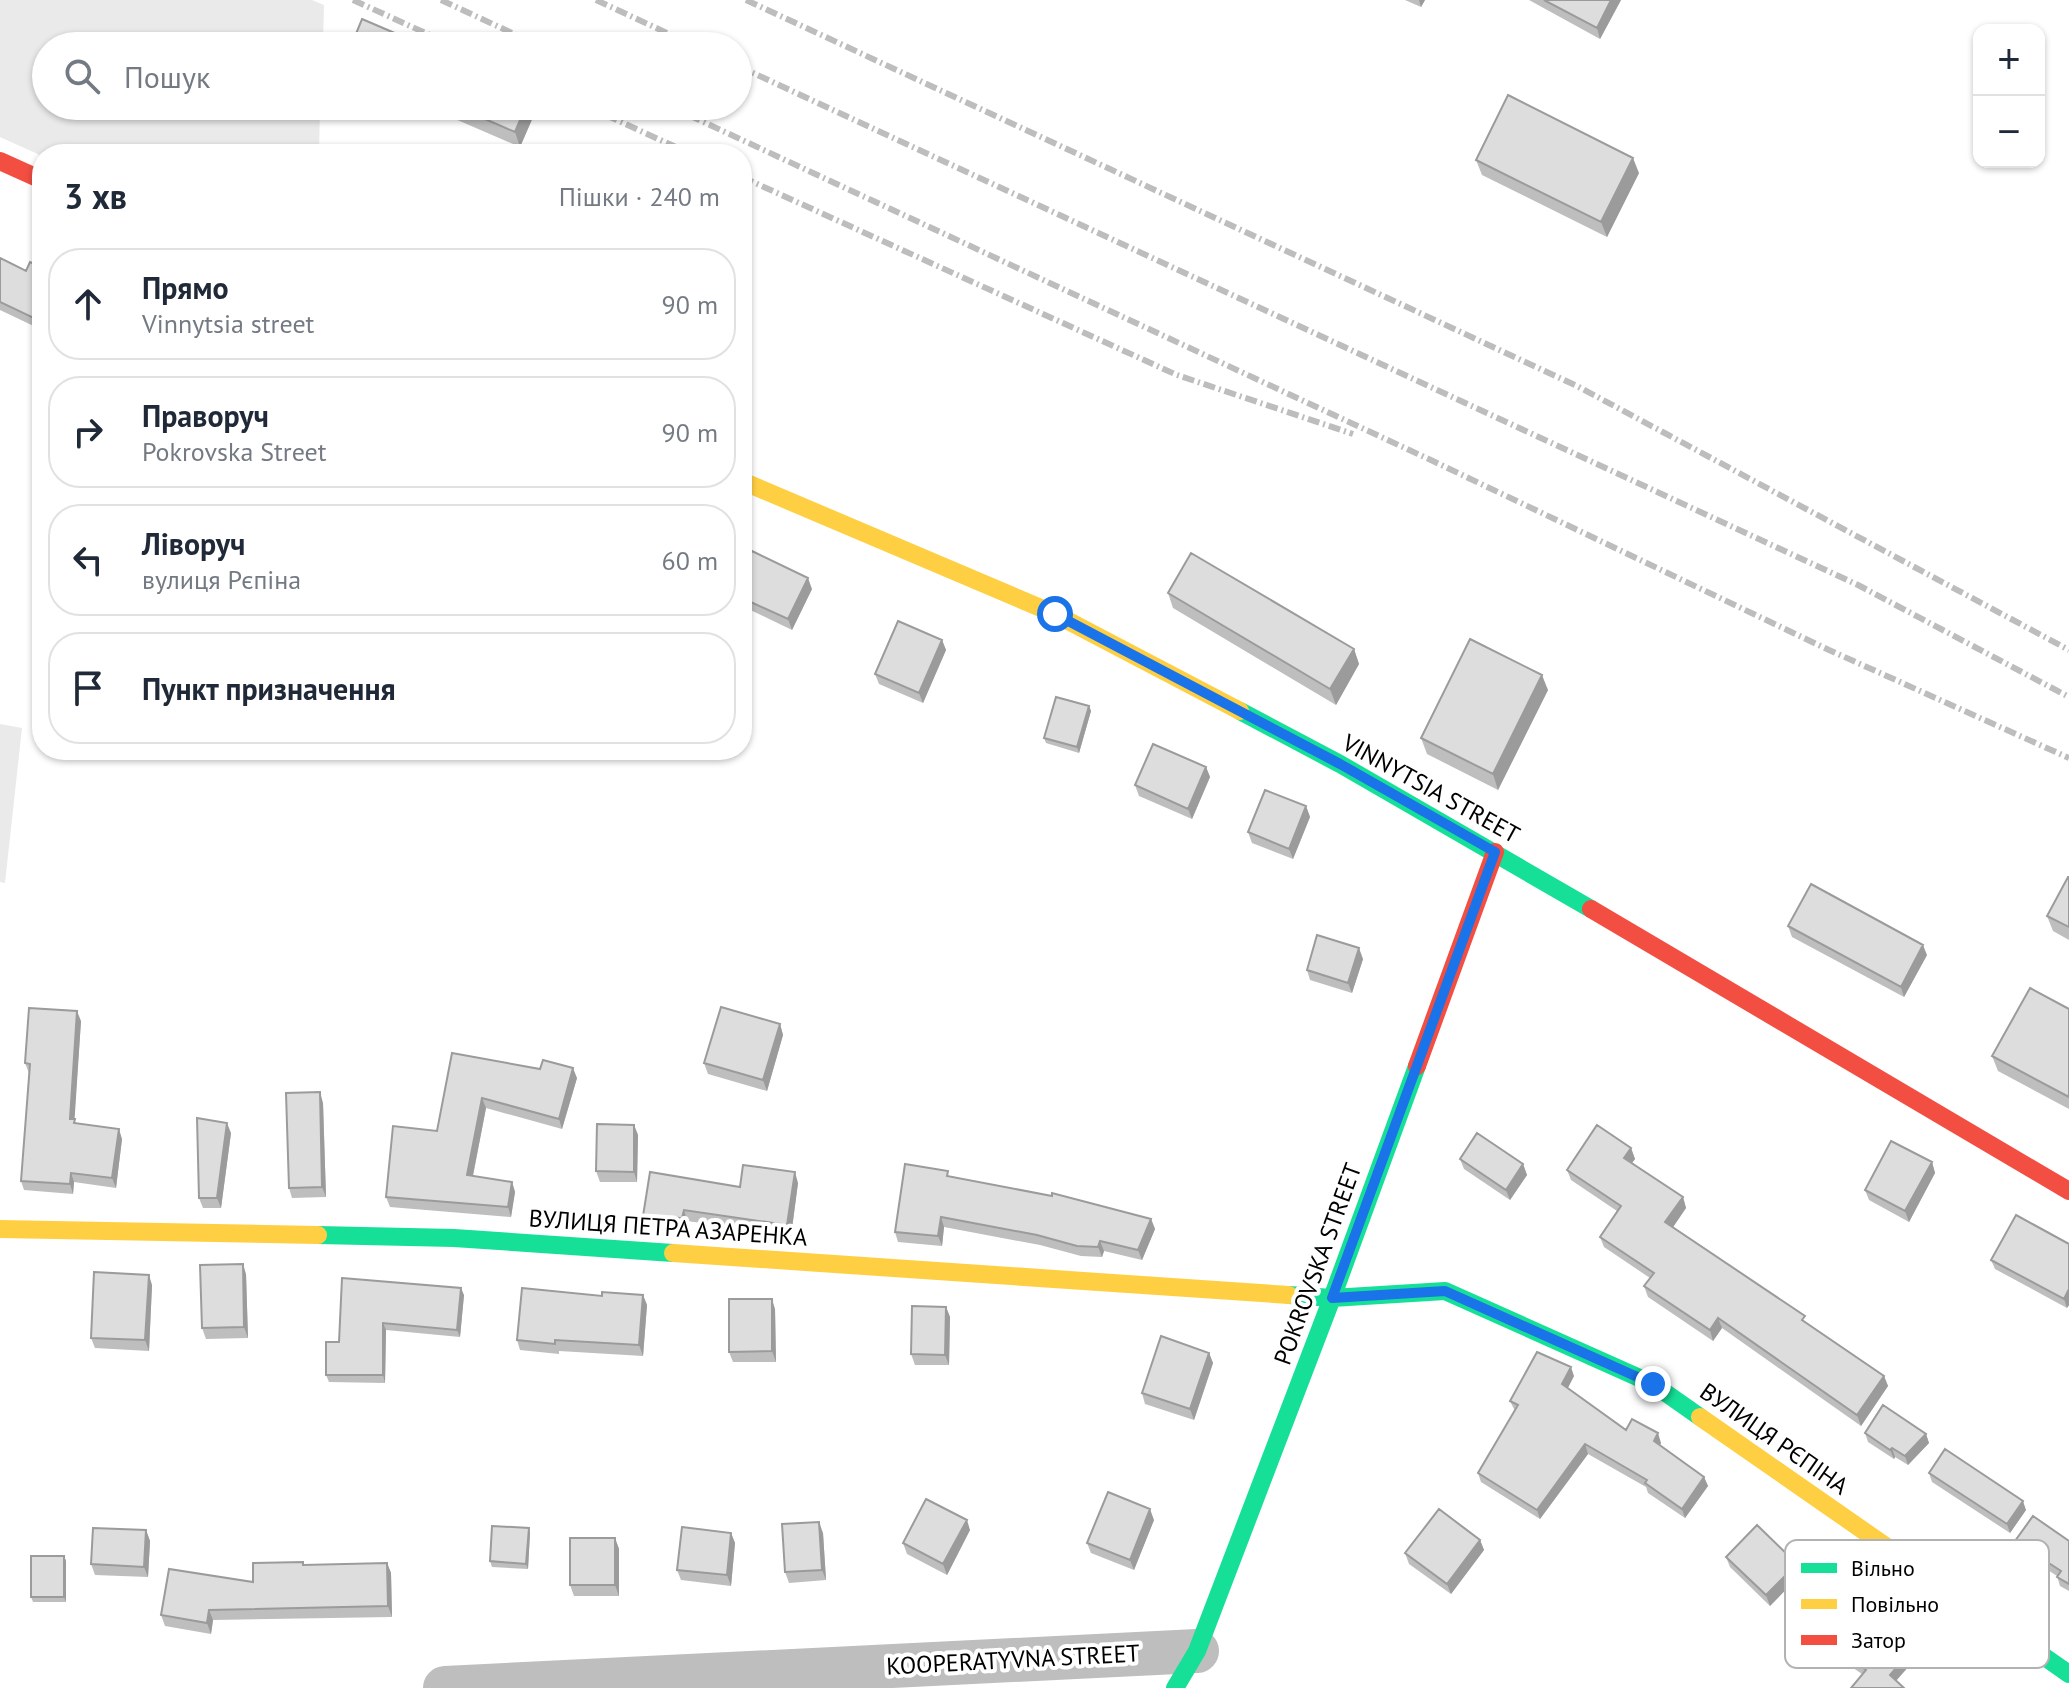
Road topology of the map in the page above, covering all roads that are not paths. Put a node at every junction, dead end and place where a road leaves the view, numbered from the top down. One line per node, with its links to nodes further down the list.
1 (0, 161): 2 (street)
2 (32, 175)
3 (752, 485): 4 (street, VINNYTSIA STREET)
4 (1495, 852): 5 (street, VINNYTSIA STREET); 7 (street, POKROVSKA STREET)
5 (2069, 1191)
6 (0, 1229): 7 (street, ВУЛИЦЯ ПЕТРА АЗАРЕНКА)
7 (1332, 1298): 8 (street, ВУЛИЦЯ РЄПІНА); 9 (street, POKROVSKA STREET)
8 (1877, 1540)
9 (1197, 1651): 12 (street, KOOPERATYVNA STREET); 13 (street, POKROVSKA STREET)
10 (2049, 1660): 11 (street, ВУЛИЦЯ РЄПІНА)
11 (2069, 1674)
12 (445, 1688)
13 (1175, 1688)

